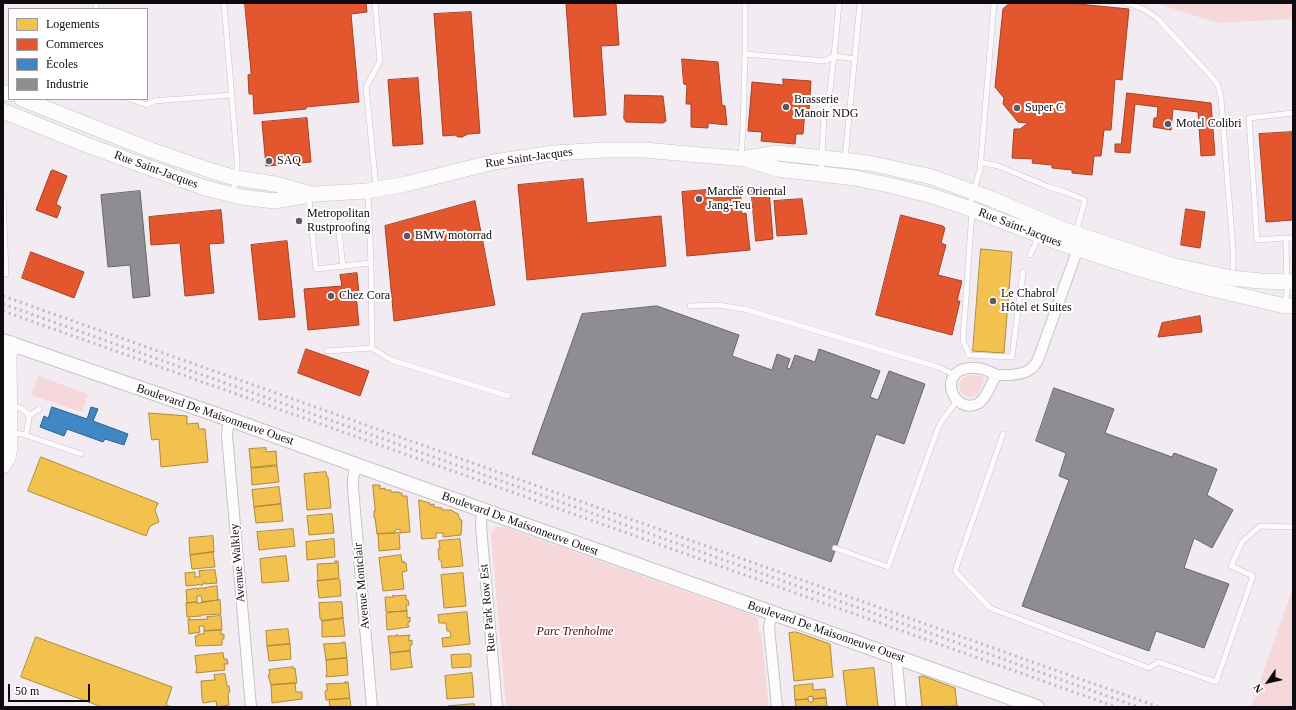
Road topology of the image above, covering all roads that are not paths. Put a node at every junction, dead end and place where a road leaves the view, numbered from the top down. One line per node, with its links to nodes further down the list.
1 (224, 3): 11 (lane)
2 (375, 3): 22 (lane)
3 (745, 3): 8 (lane)
4 (839, 3): 9 (lane)
5 (860, 3): 10 (lane)
6 (994, 3): 19 (lane)
7 (1125, 3): 36 (lane)
8 (744, 54): 9 (lane); 16 (lane)
9 (834, 56): 10 (lane); 17 (lane)
10 (855, 59): 18 (lane)
11 (232, 95): 13 (lane); 21 (lane)
12 (25, 100): 21 (main road, Rue Saint-Jacques)
13 (133, 100)
14 (3, 111): 24 (main road, Rue Saint-Jacques)
15 (1293, 113): 30 (lane)
16 (743, 158): 17 (main road, Rue Saint-Jacques); 20 (main road, Rue Saint-Jacques); 22 (main road, Rue Saint-Jacques)
17 (822, 158): 18 (main road, Rue Saint-Jacques); 20 (lane)
18 (845, 160): 23 (main road, Rue Saint-Jacques)
19 (980, 162): 23 (lane); 32 (lane)
20 (821, 174): 27 (main road, Rue Saint-Jacques)
21 (236, 178): 24 (lane); 25 (main road, Rue Saint-Jacques)
22 (372, 191): 25 (main road, Rue Saint-Jacques); 34 (lane)
23 (974, 192): 27 (lane); 32 (main road, Rue Saint-Jacques)
24 (233, 195): 25 (main road, Rue Saint-Jacques)
25 (312, 195): 35 (lane)
26 (3, 198): 38 (lane)
27 (970, 209): 29 (main road, Rue Saint-Jacques); 37 (lane)
28 (338, 224): 35 (lane)
29 (1039, 235): 32 (main road, Rue Saint-Jacques); 33 (lane)
30 (1286, 238): 31 (lane); 39 (lane)
31 (1293, 238)
32 (1080, 243): 39 (main road, Rue Saint-Jacques); 41 (main road, Rue Saint-Jacques); 46 (street)
33 (1030, 255)
34 (371, 263): 35 (lane); 43 (lane)
35 (343, 266)
36 (1233, 268)
37 (1023, 272)
38 (6, 274)
39 (1290, 282): 41 (lane)
40 (690, 306): 45 (lane)
41 (1290, 306)
42 (7, 342): 49 (main road); 52 (street, Boulevard De Maisonneuve Ouest)
43 (372, 348): 44 (lane); 47 (lane)
44 (327, 351)
45 (955, 375): 46 (street); 48 (street)
46 (997, 375): 48 (street)
47 (508, 396)
48 (957, 400): 61 (lane)
49 (10, 407): 51 (lane); 53 (main road)
50 (39, 409): 51 (lane)
51 (29, 416): 55 (lane)
52 (229, 419): 57 (street, Boulevard De Maisonneuve Ouest); 65 (street, Avenue Walkley)
53 (10, 433): 55 (lane); 58 (main road)
54 (1004, 434): 60 (lane)
55 (26, 435): 56 (lane)
56 (81, 454)
57 (356, 465): 59 (street, Boulevard De Maisonneuve Ouest); 66 (street, Avenue Montclair)
58 (3, 466)
59 (482, 510): 62 (street, Boulevard De Maisonneuve Ouest); 67 (street, Rue Park Row Est)
60 (1293, 527)
61 (835, 548)
62 (772, 613): 63 (street, Boulevard De Maisonneuve Ouest); 68 (street)
63 (898, 657): 64 (street, Boulevard De Maisonneuve Ouest); 69 (street)
64 (1028, 705)
65 (251, 707)
66 (372, 707)
67 (497, 707)
68 (777, 707)
69 (901, 707)

